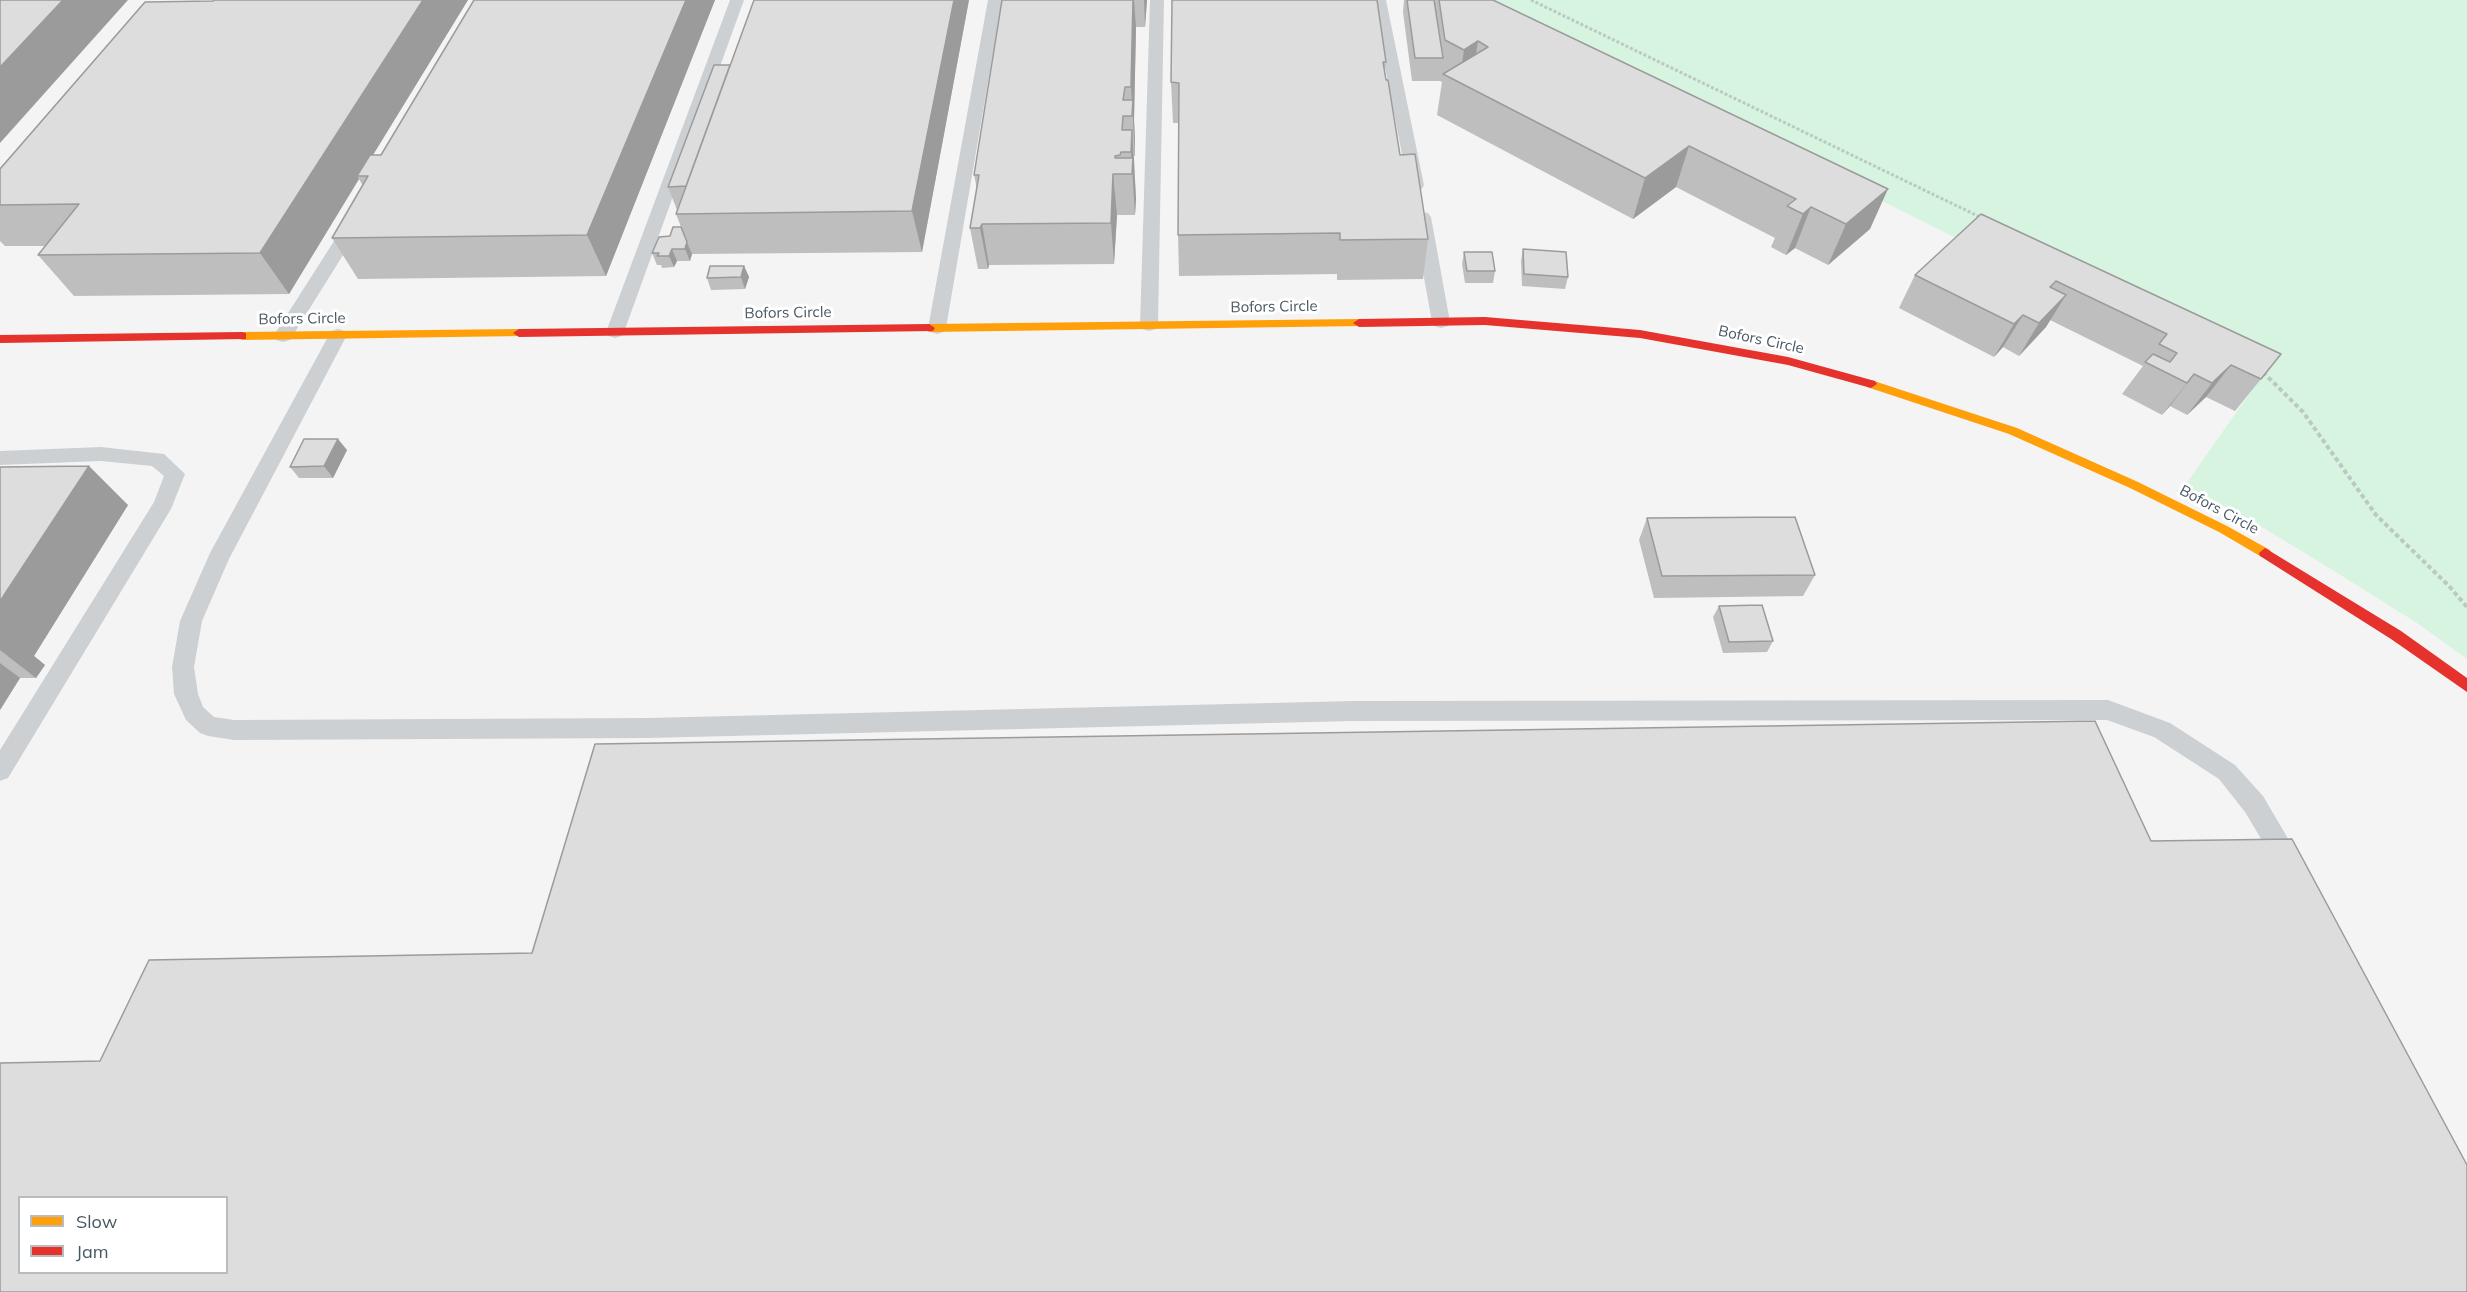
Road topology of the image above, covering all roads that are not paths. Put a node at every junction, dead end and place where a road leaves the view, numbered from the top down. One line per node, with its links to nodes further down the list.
1 (738, 0): 9 (lane)
2 (995, 0): 8 (lane)
3 (1157, 0): 7 (lane)
4 (1379, 0): 6 (lane)
5 (364, 207): 11 (lane)
6 (1441, 322): 7 (street, Bofors Circle); 14 (street, Bofors Circle)
7 (1149, 325): 8 (street, Bofors Circle)
8 (937, 328): 9 (street, Bofors Circle)
9 (615, 332): 10 (street, Bofors Circle)
10 (338, 335): 11 (street, Bofors Circle); 16 (lane)
11 (284, 336): 12 (street, Bofors Circle)
12 (0, 339)
13 (0, 458): 15 (lane)
14 (2467, 686)
15 (0, 771)
16 (2299, 880)

